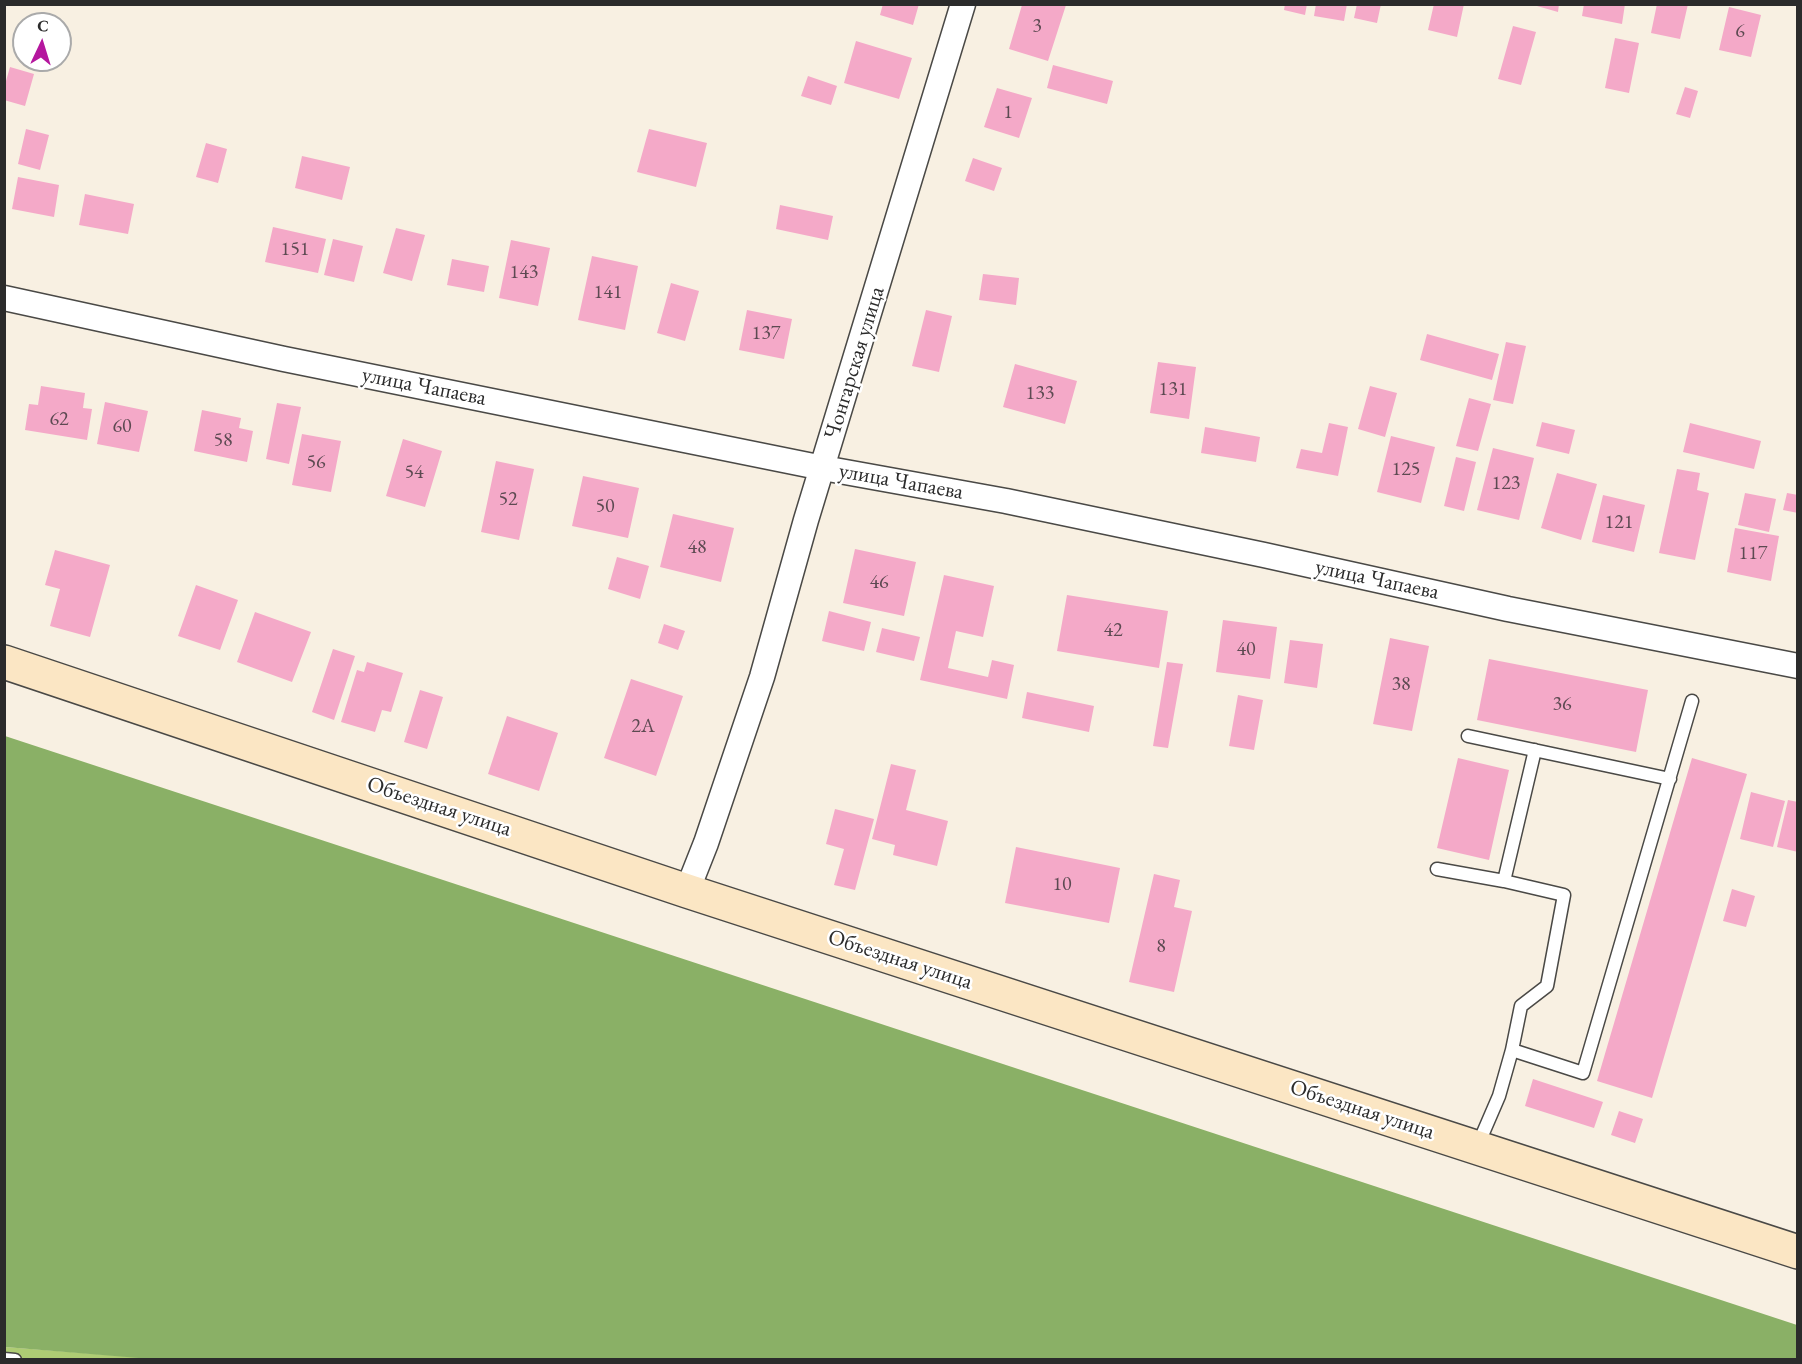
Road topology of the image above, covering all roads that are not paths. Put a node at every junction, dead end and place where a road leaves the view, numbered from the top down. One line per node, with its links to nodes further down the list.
1 (963, 4): 3 (street, Чонгарская улица)
2 (4, 298): 3 (street, улица Чапаева)
3 (823, 468): 5 (street, улица Чапаева); 12 (street, Чонгарская улица)
4 (4, 662): 12 (street, Объездная улица)
5 (1797, 666)
6 (1692, 700): 9 (lane)
7 (1468, 736): 8 (lane)
8 (1535, 750): 9 (lane); 11 (lane)
9 (1670, 779): 13 (lane)
10 (1437, 869): 11 (lane)
11 (1504, 881): 13 (lane)
12 (687, 891): 14 (street, Объездная улица)
13 (1512, 1050): 14 (lane)
14 (1477, 1148): 15 (street, Объездная улица)
15 (1797, 1252)
16 (4, 1359): 17 (lane)
17 (15, 1359)

